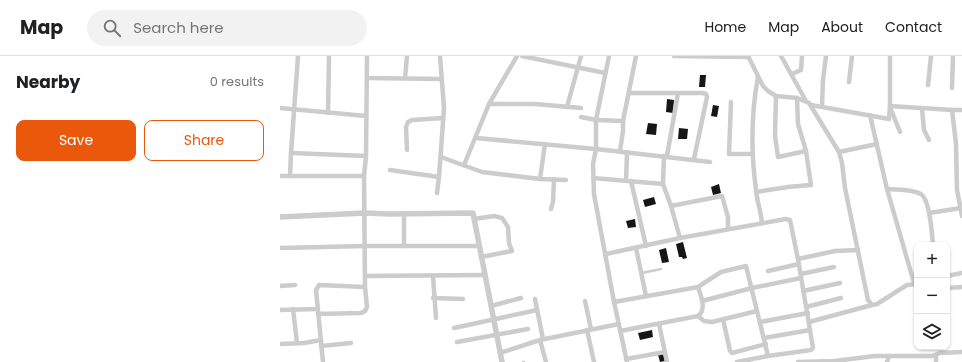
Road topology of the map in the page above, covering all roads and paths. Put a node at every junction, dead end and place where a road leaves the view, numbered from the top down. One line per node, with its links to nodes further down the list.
1 (298, 56): 43 (street)
2 (329, 56): 46 (street)
3 (367, 56): 24 (street)
4 (407, 56): 25 (street)
5 (440, 56): 26 (street)
6 (516, 56): 36 (street)
7 (522, 56): 20 (street)
8 (581, 56): 20 (street)
9 (609, 56): 21 (street)
10 (636, 56): 30 (street)
11 (674, 56): 19 (street)
12 (781, 56): 22 (street)
13 (802, 56): 22 (street)
14 (826, 56): 37 (street)
15 (852, 56): 27 (street)
16 (890, 56): 38 (street)
17 (931, 56): 28 (street)
18 (953, 56): 29 (street)
19 (748, 57): 23 (street)
20 (577, 67): 21 (street); 39 (street)
21 (605, 73): 51 (street)
22 (792, 74): 35 (street)
23 (758, 77): 32 (street); 65 (street)
24 (366, 78): 25 (street); 48 (street)
25 (405, 78): 26 (street)
26 (442, 79): 50 (street)
27 (849, 82)
28 (928, 85)
29 (952, 88)
30 (629, 93): 31 (street); 52 (street)
31 (678, 93): 67 (street); 69 (street)
32 (776, 96): 33 (street); 61 (street)
33 (797, 98): 35 (street); 61 (street)
34 (731, 102): 65 (street)
35 (808, 103): 37 (street); 63 (street)
36 (489, 104): 39 (street); 54 (street)
37 (822, 106): 47 (street)
38 (890, 106): 42 (street); 47 (street); 53 (street)
39 (567, 107): 41 (street)
40 (280, 108): 43 (street)
41 (581, 108)
42 (922, 109): 44 (street); 55 (street)
43 (294, 110): 46 (street); 64 (street)
44 (952, 110): 45 (street); 88 (street)
45 (962, 110)
46 (328, 113): 48 (street)
47 (870, 115): 57 (street)
48 (366, 116): 66 (street)
49 (581, 117): 51 (street)
50 (443, 118): 59 (street); 68 (street)
51 (596, 120): 52 (street); 58 (street)
52 (623, 121): 60 (street)
53 (900, 132)
54 (476, 138): 56 (street); 71 (street)
55 (929, 140)
56 (545, 144): 58 (street); 78 (street)
57 (877, 144): 63 (street); 83 (street)
58 (596, 148): 60 (street); 77 (street)
59 (407, 150)
60 (620, 151): 62 (street)
61 (806, 151): 84 (street)
62 (627, 152): 67 (street); 81 (street)
63 (839, 152): 104 (street)
64 (291, 154): 66 (street); 74 (street)
65 (753, 154): 84 (street)
66 (366, 156): 75 (street)
67 (665, 156): 69 (street); 82 (street)
68 (441, 157): 71 (street); 76 (street)
69 (694, 159): 70 (street)
70 (710, 162)
71 (464, 165): 78 (street)
72 (390, 170): 76 (street)
73 (280, 176): 74 (street)
74 (290, 176): 75 (street)
75 (364, 176): 89 (street)
76 (439, 177): 85 (street)
77 (593, 178): 81 (street); 105 (street)
78 (540, 179): 79 (street)
79 (554, 179): 80 (street); 87 (street)
80 (566, 180)
81 (628, 181): 82 (street); 101 (street)
82 (663, 184): 86 (street)
83 (887, 189): 90 (street); 119 (street)
84 (756, 192): 94 (street)
85 (437, 193)
86 (671, 206): 95 (street); 96 (street)
87 (551, 209)
88 (961, 212): 90 (street)
89 (365, 213): 91 (street); 92 (street); 98 (street)
90 (929, 213): 97 (street)
91 (404, 214): 93 (street); 99 (street)
92 (280, 217)
93 (474, 219): 100 (street); 106 (street)
94 (762, 223): 95 (street); 107 (street)
95 (728, 229): 96 (street)
96 (680, 238): 101 (street)
97 (933, 242)
98 (365, 246): 99 (street); 102 (street); 116 (street)
99 (404, 246): 100 (street)
100 (479, 246): 106 (street)
101 (646, 246): 103 (street)
102 (280, 248)
103 (636, 248): 105 (street); 112 (street)
104 (858, 250): 107 (street); 139 (street)
105 (606, 254): 138 (street)
106 (481, 257): 114 (street)
107 (798, 259): 108 (street)
108 (799, 264): 111 (street); 118 (street)
109 (834, 267): 118 (street)
110 (661, 269): 112 (lane)
111 (768, 271)
112 (641, 273): 130 (street)
113 (962, 273): 115 (street)
114 (485, 275): 117 (street); 140 (street)
115 (950, 275)
116 (365, 276): 117 (street); 124 (street)
117 (433, 276): 131 (street)
118 (801, 276): 127 (street); 129 (street)
119 (914, 278)
120 (840, 283): 129 (street)
121 (914, 284): 139 (street)
122 (295, 285): 123 (street)
123 (280, 286)
124 (366, 286): 145 (street); 145 (street)
125 (698, 287): 127 (street); 130 (street); 137 (street)
126 (962, 287): 128 (street)
127 (752, 288): 137 (street); 146 (street)
128 (950, 288)
129 (803, 291): 141 (street)
130 (646, 296): 138 (street)
131 (433, 298): 134 (street); 149 (street)
132 (521, 298): 140 (street)
133 (841, 298): 141 (street)
134 (463, 299)
135 (536, 299): 144 (street)
136 (585, 301): 158 (street)
137 (702, 301): 148 (street)
138 (614, 302): 154 (street)
139 (872, 304): 153 (street)
140 (491, 306): 151 (street)
141 (806, 307): 147 (street)
142 (293, 309): 143 (street); 145 (street); 166 (street)
143 (280, 310)
144 (537, 310): 151 (street); 163 (street)
145 (318, 311): 164 (street)
146 (757, 311): 150 (street); 152 (street)
147 (808, 313): 152 (street); 153 (street)
148 (698, 316): 150 (street); 155 (street)
149 (436, 318)
150 (722, 319): 169 (street)
151 (494, 320): 156 (street); 161 (street)
152 (760, 322): 162 (street)
153 (809, 322): 159 (street)
154 (619, 324): 158 (street); 160 (street)
155 (660, 324): 160 (street); 171 (street)
156 (454, 328)
157 (528, 329): 161 (street)
158 (589, 330): 163 (street); 184 (street)
159 (810, 330): 162 (street); 172 (street)
160 (620, 331): 179 (street)
161 (497, 335): 165 (street); 174 (street)
162 (764, 338): 169 (street)
163 (542, 339): 174 (street); 183 (street)
164 (321, 340): 166 (street); 170 (street)
165 (457, 342)
166 (297, 343): 168 (street)
167 (352, 343): 170 (street)
168 (280, 344)
169 (766, 344): 176 (street)
170 (321, 346): 181 (street)
171 (665, 352): 179 (street); 185 (street)
172 (797, 352): 176 (street); 187 (street)
173 (962, 352): 175 (street)
174 (500, 353): 182 (street)
175 (936, 355): 177 (street); 189 (street)
176 (768, 356): 178 (street)
177 (889, 356): 180 (street); 188 (street)
178 (759, 360): 186 (street)
179 (626, 361)
180 (830, 361): 187 (street)
181 (323, 362)
182 (502, 362)
183 (546, 362)
184 (594, 362)
185 (667, 362)
186 (737, 362)
187 (798, 362)
188 (887, 362)
189 (936, 362)

